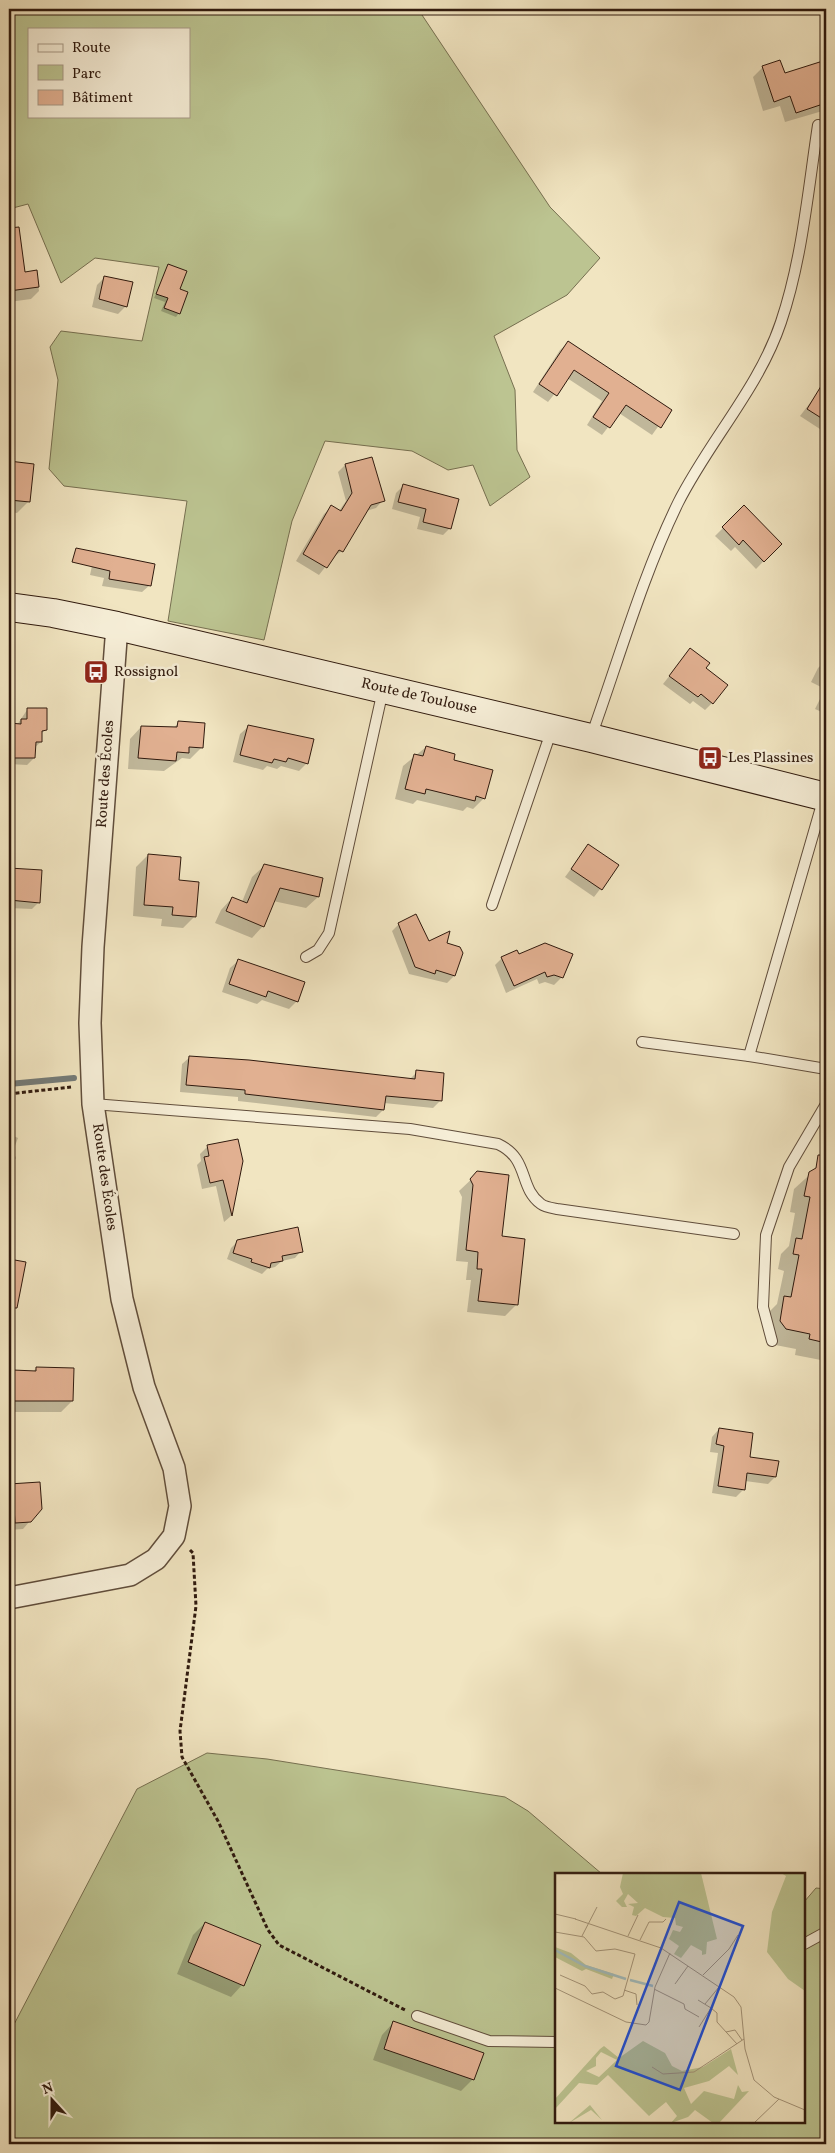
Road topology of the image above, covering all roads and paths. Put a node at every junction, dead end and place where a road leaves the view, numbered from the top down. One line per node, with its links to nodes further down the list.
1 (818, 125): 6 (lane)
2 (9, 607): 3 (street, Route de Toulouse)
3 (117, 626): 4 (street, Route de Toulouse); 14 (street, Route des Écoles)
4 (383, 688): 5 (street, Route de Toulouse); 9 (lane)
5 (552, 728): 6 (street, Route de Toulouse); 8 (lane)
6 (591, 738): 7 (street, Route de Toulouse)
7 (825, 796): 11 (lane)
8 (492, 905)
9 (306, 957)
10 (642, 1042): 11 (lane)
11 (749, 1056): 12 (lane)
12 (826, 1069)
13 (9, 1094): 14 (path)
14 (92, 1094): 16 (lane); 18 (street, Route des Écoles)
15 (826, 1104): 17 (lane)
16 (734, 1234)
17 (772, 1341)
18 (174, 1536): 19 (street, Route des Écoles); 22 (path)
19 (9, 1598)
20 (826, 1932): 21 (lane)
21 (805, 1943)
22 (417, 2016): 23 (lane)
23 (555, 2042)

